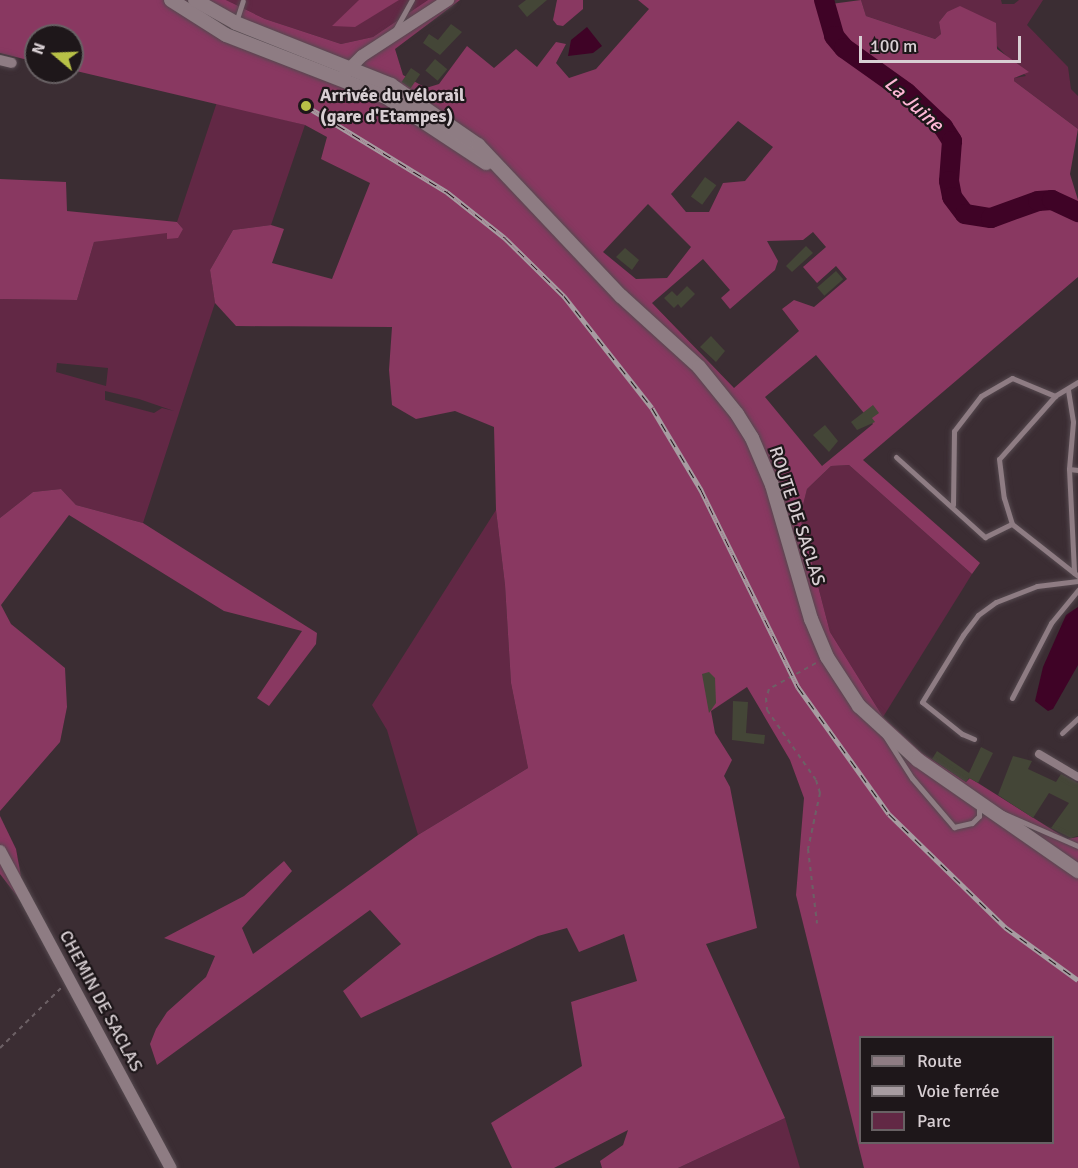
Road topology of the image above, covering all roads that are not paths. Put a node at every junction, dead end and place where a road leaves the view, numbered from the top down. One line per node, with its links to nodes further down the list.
1 (171, 0): 11 (main road, ROUTE DE SACLAS)
2 (195, 0): 6 (main road, ROUTE DE SACLAS)
3 (412, 0): 7 (lane)
4 (448, 0): 7 (street)
5 (243, 1): 6 (lane)
6 (236, 23): 10 (main road, ROUTE DE SACLAS)
7 (390, 38): 10 (street)
8 (0, 60): 9 (street)
9 (12, 63)
10 (354, 68): 11 (street); 12 (main road, ROUTE DE SACLAS)
11 (339, 75): 12 (main road, ROUTE DE SACLAS)
12 (511, 183): 26 (main road, ROUTE DE SACLAS)
13 (1078, 382): 14 (lane)
14 (1068, 390): 15 (lane); 17 (lane)
15 (1055, 396): 19 (lane); 20 (lane)
16 (896, 457): 19 (lane)
17 (1070, 469): 18 (lane); 21 (lane)
18 (1078, 470)
19 (953, 505): 20 (lane)
20 (1012, 524): 21 (lane)
21 (1076, 574)
22 (1078, 581): 28 (lane)
23 (1078, 590): 24 (lane)
24 (1012, 698)
25 (1078, 718): 27 (lane)
26 (879, 727): 31 (main road, ROUTE DE SACLAS); 31 (lane)
27 (1062, 733)
28 (974, 739)
29 (1039, 754): 30 (street)
30 (1078, 777)
31 (983, 810): 32 (lane); 34 (main road, ROUTE DE SACLAS)
32 (1078, 846)
33 (0, 851): 35 (street, CHEMIN DE SACLAS)
34 (1078, 871)
35 (171, 1168)

